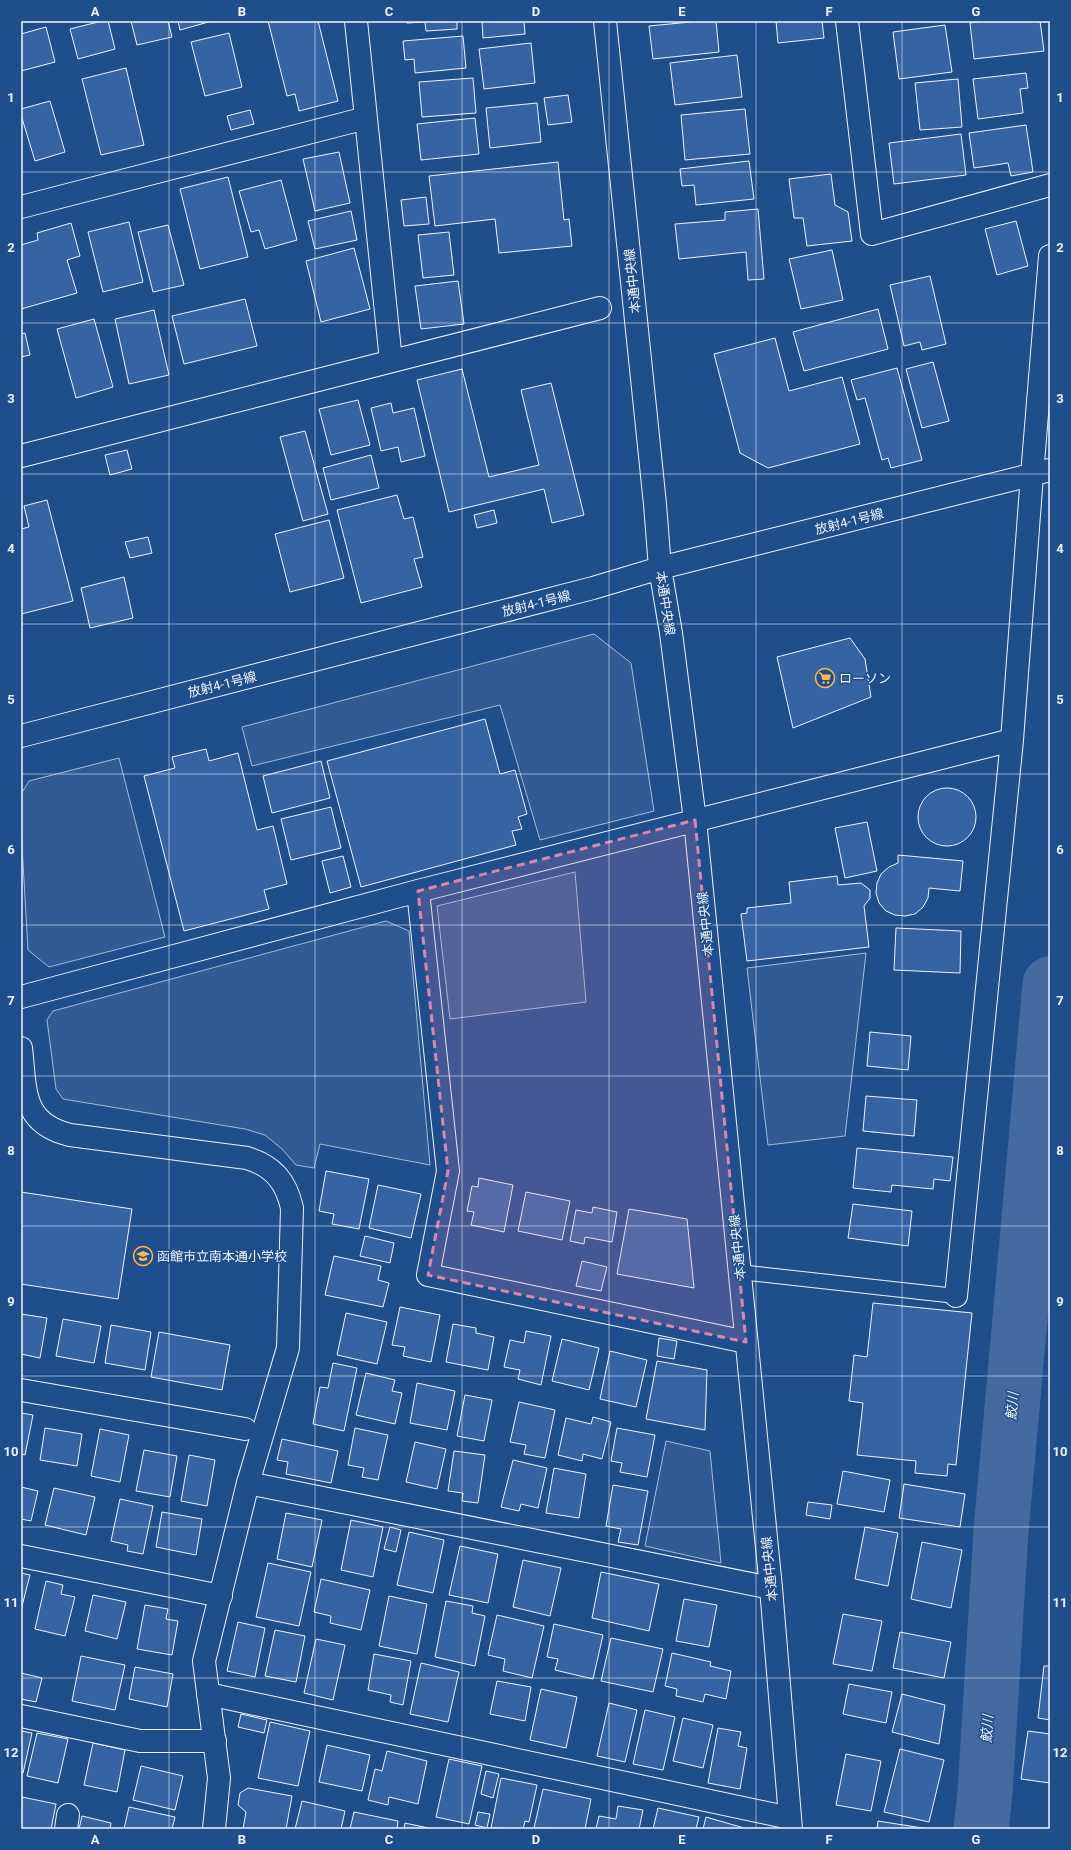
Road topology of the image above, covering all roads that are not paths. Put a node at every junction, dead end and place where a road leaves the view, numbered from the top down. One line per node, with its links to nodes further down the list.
1 (356, 21): 4 (street)
2 (604, 21): 12 (street, 本通中央線)
3 (847, 21): 5 (street)
4 (366, 118): 6 (street); 9 (street)
5 (1050, 185)
6 (21, 207)
7 (1050, 256): 11 (street)
8 (600, 308): 9 (street)
9 (391, 361): 10 (street)
10 (21, 456)
11 (1041, 473): 12 (street, 放射4-1号線); 14 (street)
12 (660, 568): 13 (street, 放射4-1号線); 15 (street, 本通中央線)
13 (21, 736)
14 (1012, 740): 15 (street); 20 (street)
15 (695, 820): 16 (street); 19 (street, 本通中央線)
16 (418, 891): 17 (street); 21 (street)
17 (21, 997)
18 (21, 1048): 24 (street)
19 (739, 1272): 20 (lane); 21 (street, 本通中央線)
20 (956, 1296)
21 (746, 1342): 26 (street, 本通中央線)
22 (21, 1390): 23 (street)
23 (245, 1429)
24 (248, 1483): 26 (street); 27 (street)
25 (21, 1556): 27 (street)
26 (771, 1588): 31 (street, 本通中央線)
27 (221, 1596): 28 (street)
28 (208, 1694): 30 (street); 31 (street)
29 (21, 1716): 30 (street)
30 (215, 1742): 32 (street)
31 (791, 1824)
32 (214, 1829)

